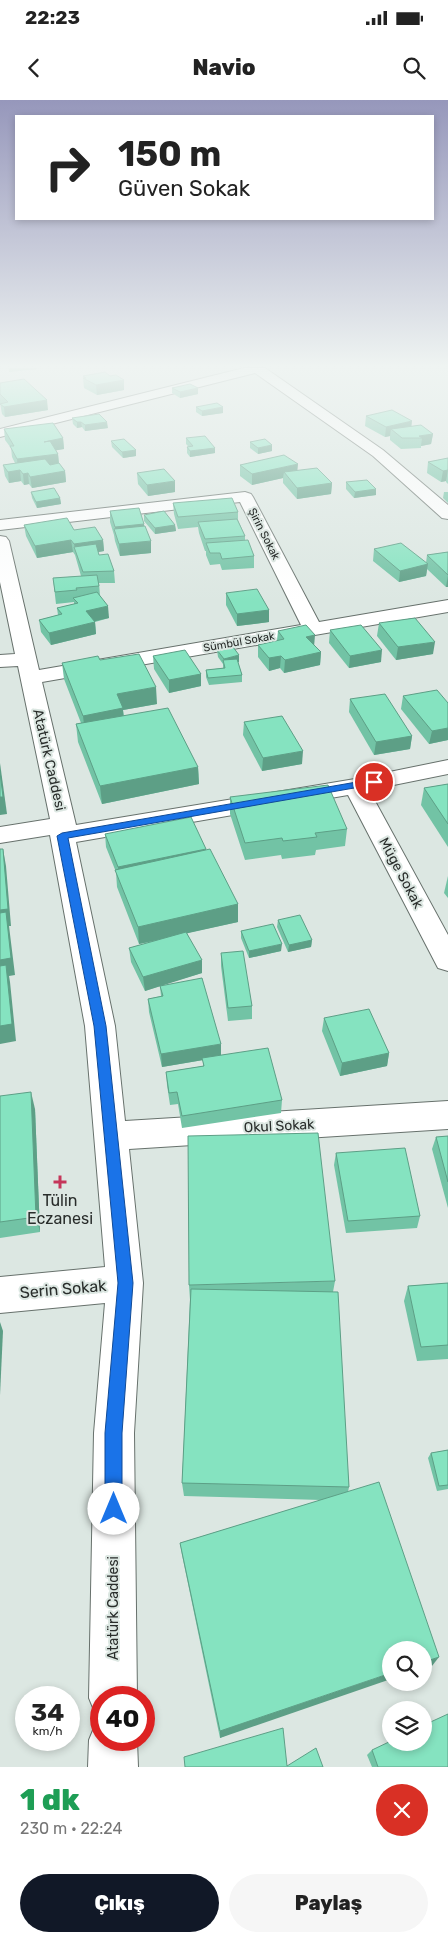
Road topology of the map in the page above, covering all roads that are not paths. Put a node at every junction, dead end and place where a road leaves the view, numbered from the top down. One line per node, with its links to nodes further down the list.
1 (368, 446): 2 (street)
2 (448, 514)
3 (0, 525): 6 (street, Şirin Sokak)
4 (0, 541): 7 (street, Atatürk Caddesi)
5 (448, 606): 6 (street, Sümbül Sokak)
6 (313, 629): 7 (street, Sümbül Sokak)
7 (19, 666): 10 (street, Atatürk Caddesi)
8 (448, 767): 9 (street)
9 (355, 786): 10 (street); 12 (street, Müge Sokak)
10 (63, 830): 11 (street); 14 (street, Atatürk Caddesi)
11 (0, 835)
12 (448, 961)
13 (448, 1115): 14 (street, Okul Sokak)
14 (110, 1136): 15 (street, Atatürk Caddesi)
15 (125, 1283): 16 (street, Serin Sokak); 17 (street, Atatürk Caddesi)
16 (0, 1295)
17 (113, 1686)
18 (113, 1751): 19 (street)
19 (113, 1767)

